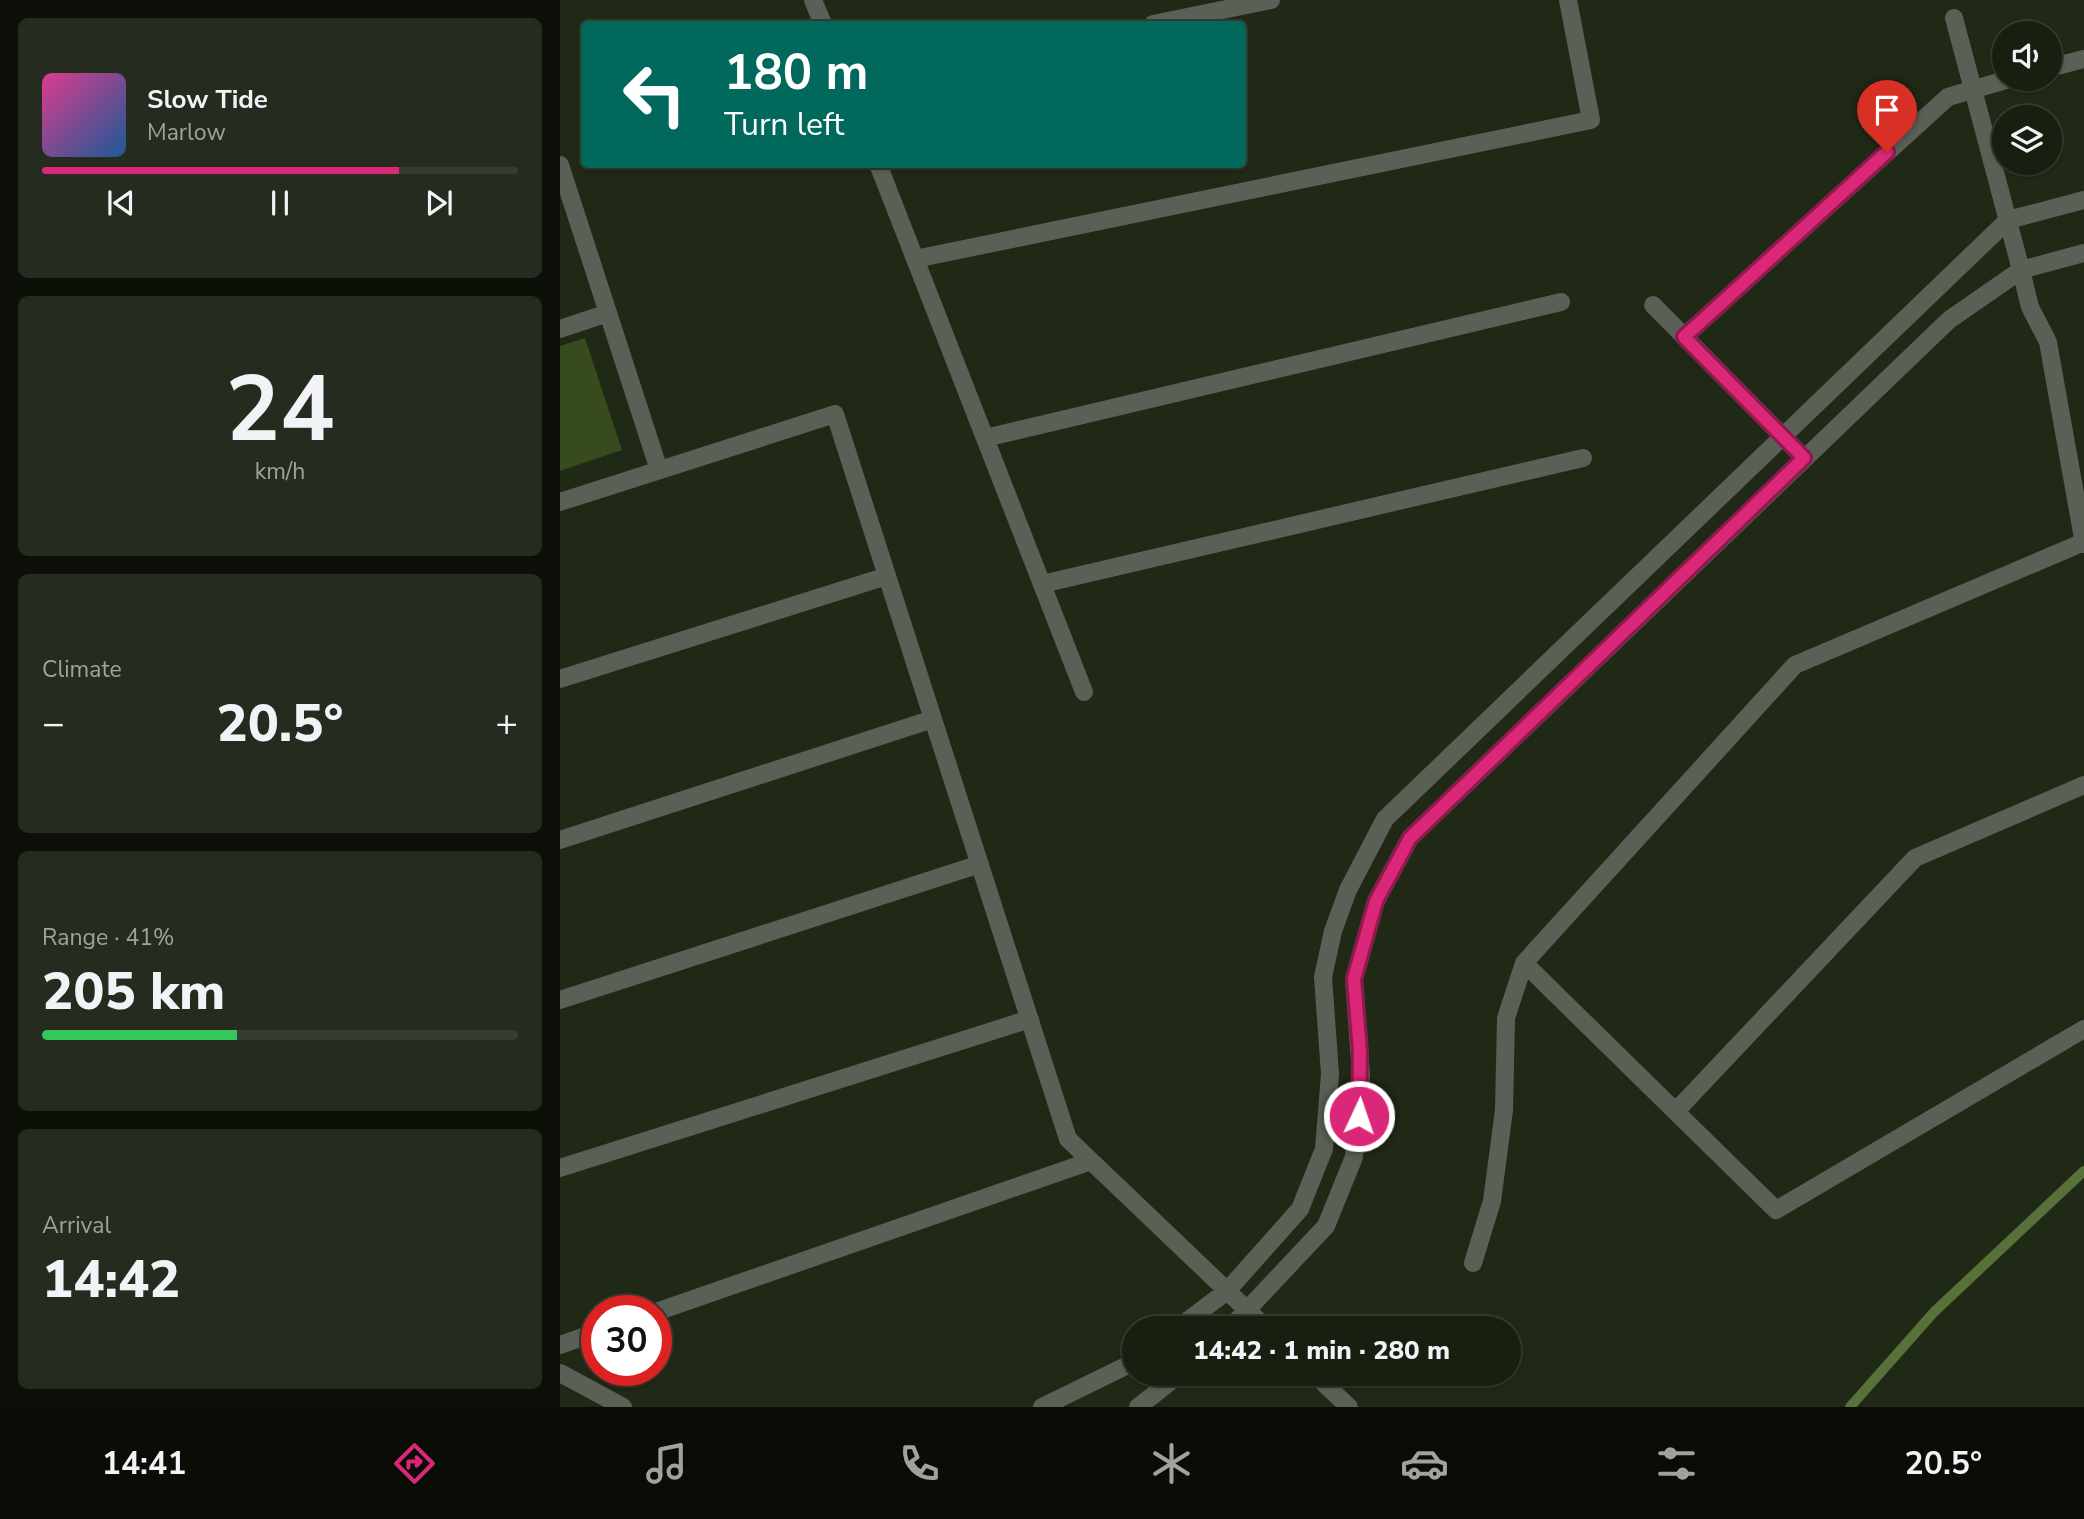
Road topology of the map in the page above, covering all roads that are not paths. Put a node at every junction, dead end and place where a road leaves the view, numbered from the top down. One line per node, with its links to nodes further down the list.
1 (813, 0): 5 (street)
2 (1271, 0): 6 (street)
3 (1568, 0): 16 (street)
4 (1954, 18): 10 (street)
5 (822, 21)
6 (1168, 21)
7 (2084, 59): 8 (street)
8 (2062, 65)
9 (1992, 83): 10 (street)
10 (1973, 88): 14 (street); 22 (street)
11 (560, 164): 20 (street)
12 (880, 168): 16 (street)
13 (2084, 200): 14 (street)
14 (2008, 220): 17 (street); 23 (street)
15 (2084, 253): 17 (street)
16 (915, 259): 24 (street)
17 (2021, 270): 26 (street); 29 (street)
18 (1561, 302): 24 (street)
19 (1653, 305): 22 (street)
20 (608, 313): 21 (street); 27 (street)
21 (560, 329)
22 (1684, 337): 23 (street)
23 (1783, 436): 26 (street); 46 (street)
24 (985, 438): 31 (street)
25 (1583, 458): 31 (street)
26 (1804, 458): 48 (street)
27 (659, 470): 28 (street); 30 (street)
28 (560, 502)
29 (2084, 543): 38 (street)
30 (887, 576): 32 (street); 34 (street)
31 (1042, 584): 33 (street)
32 (560, 679)
33 (1084, 692)
34 (933, 719): 36 (street); 37 (street)
35 (2084, 785): 42 (street)
36 (560, 840)
37 (980, 864): 39 (street); 40 (street)
38 (1524, 963): 42 (street); 45 (street)
39 (560, 1000)
40 (1030, 1019): 43 (street); 44 (street)
41 (2084, 1030): 42 (street)
42 (1676, 1111)
43 (1091, 1161): 46 (street); 47 (street)
44 (560, 1168)
45 (1473, 1262)
46 (1227, 1291): 48 (street); 49 (street)
47 (672, 1306)
48 (1249, 1312): 50 (street); 51 (street)
49 (1194, 1316)
50 (1244, 1316)
51 (1253, 1316)
52 (581, 1338): 53 (street)
53 (560, 1345)
54 (1122, 1368): 59 (street)
55 (560, 1373): 58 (street)
56 (1165, 1386): 60 (street)
57 (1327, 1386): 61 (street)
58 (623, 1407)
59 (1042, 1407)
60 (1138, 1407)
61 (1349, 1407)

